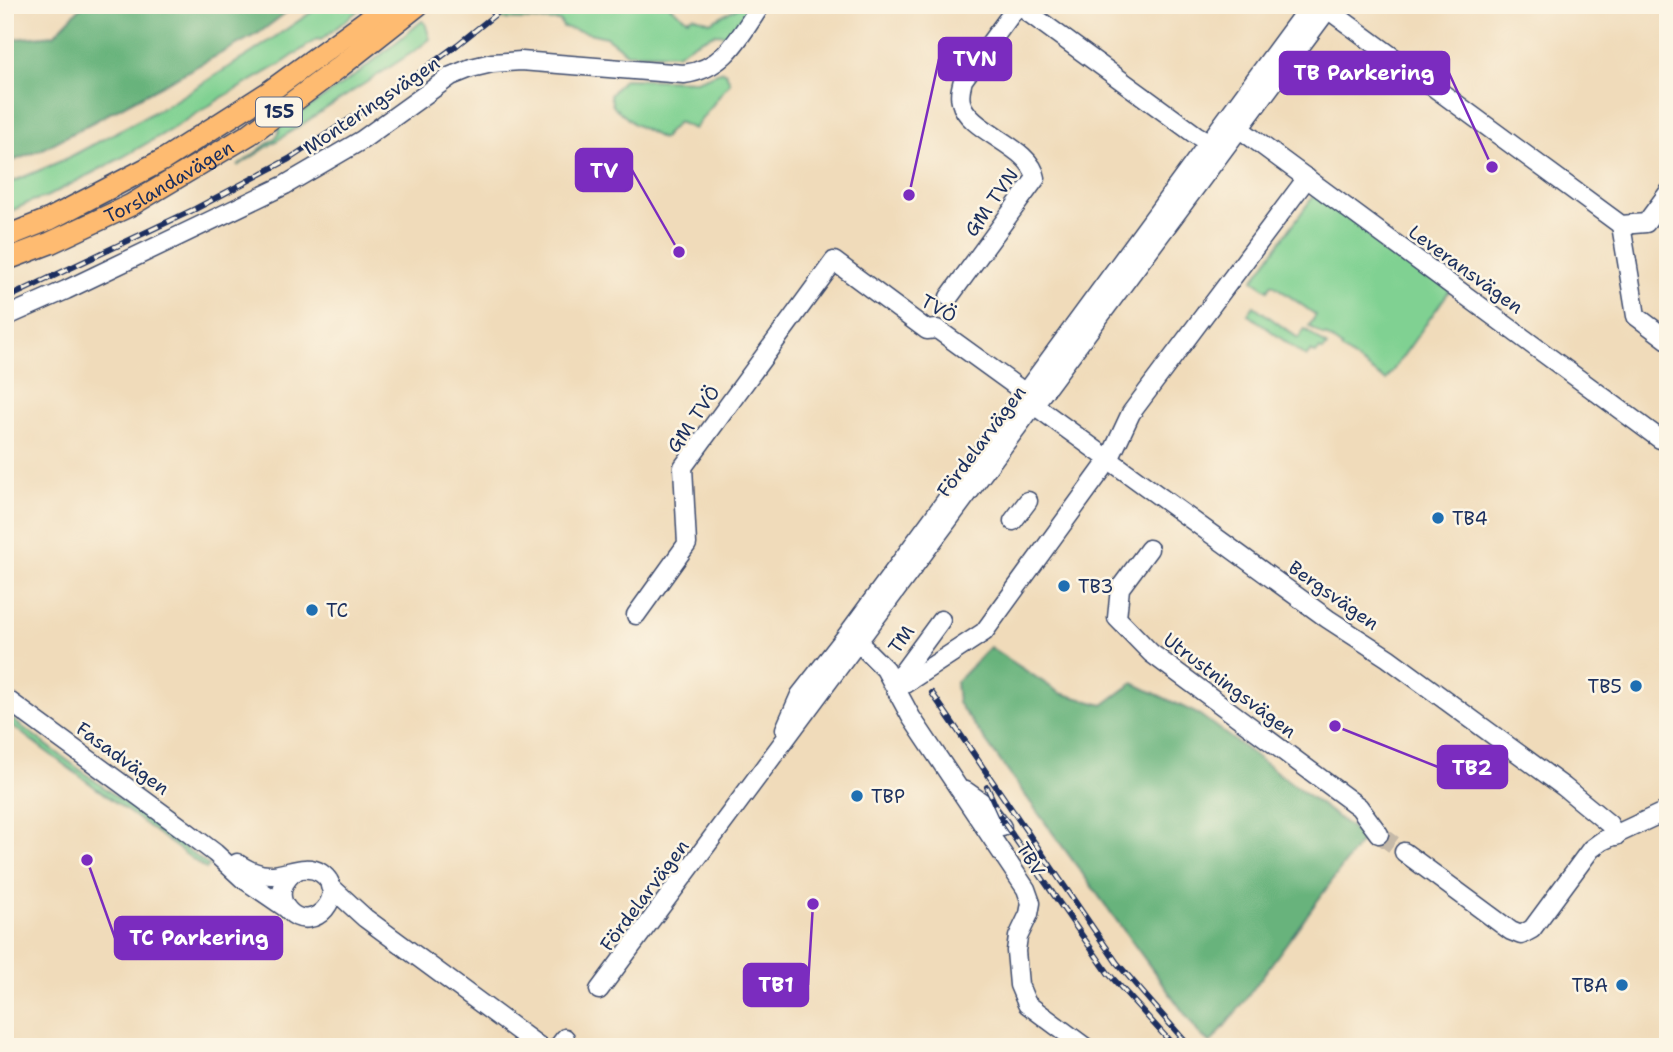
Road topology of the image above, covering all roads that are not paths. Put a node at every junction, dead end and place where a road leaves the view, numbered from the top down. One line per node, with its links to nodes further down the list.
1 (388, 5): 12 (main road, Torslandavägen / 155)
2 (418, 5): 13 (main road, Torslandavägen / 155)
3 (761, 5): 16 (street, Monteringsvägen)
4 (1018, 5): 8 (street); 15 (street, GM TVN)
5 (1303, 5): 8 (street)
6 (1323, 6): 7 (street); 8 (street); 11 (street)
7 (1240, 129): 8 (street); 9 (street, Leveransvägen)
8 (1213, 145): 18 (street, Fördelarvägen)
9 (1307, 178): 19 (street, Leveransvägen); 20 (street)
10 (1668, 193): 11 (street)
11 (1621, 225): 17 (street)
12 (5, 237)
13 (5, 260)
14 (834, 261): 18 (street, TVÖ); 24 (street, GM TVÖ)
15 (949, 297)
16 (5, 317)
17 (1668, 340)
18 (1029, 399): 20 (street, Bergsvägen); 26 (street, Fördelarvägen)
19 (1668, 440)
20 (1109, 460): 27 (street); 33 (street, Bergsvägen)
21 (1028, 501): 22 (street)
22 (1013, 522)
23 (1149, 549): 32 (street, Utrustningsvägen)
24 (636, 615)
25 (941, 620): 27 (street, TM)
26 (852, 638): 27 (street, TBV); 41 (street, Fördelarvägen)
27 (896, 686): 29 (street, TBV)
28 (5, 698): 35 (street, Fasadvägen)
29 (947, 771): 31 (street); 43 (street, TBV)
30 (1668, 810): 33 (street)
31 (1002, 827)
32 (1379, 834)
33 (1616, 836): 34 (street)
34 (1404, 852)
35 (215, 853): 36 (street, Fasadvägen); 38 (street, Fasadvägen)
36 (298, 870): 37 (street, Fasadvägen); 38 (street)
37 (330, 886): 39 (street); 40 (street, Fasadvägen)
38 (286, 908): 39 (street, Fasadvägen)
39 (321, 914): 40 (street, Fasadvägen)
40 (365, 918): 42 (street, Fasadvägen)
41 (599, 990)
42 (540, 1047)
43 (1085, 1047)

